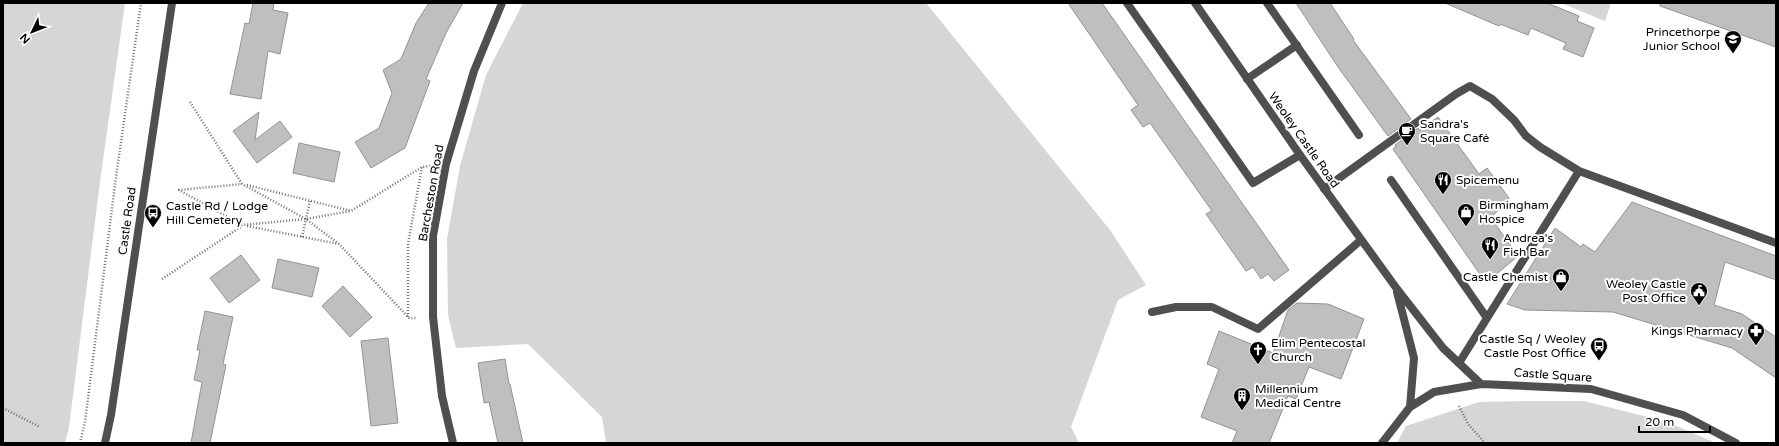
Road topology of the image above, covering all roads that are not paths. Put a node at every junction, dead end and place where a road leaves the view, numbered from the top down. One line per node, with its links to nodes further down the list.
1 (172, 3): 21 (street, Castle Road)
2 (502, 3): 22 (street, Barcheston Road)
3 (1126, 3): 9 (street)
4 (1195, 3): 7 (street, Weoley Castle Road)
5 (1267, 3): 6 (street)
6 (1297, 45): 7 (street); 8 (street)
7 (1247, 79): 9 (street, Weoley Castle Road)
8 (1359, 135)
9 (1300, 155): 12 (street, Weoley Castle Road)
10 (1579, 172): 12 (street); 14 (street); 17 (street)
11 (1390, 180): 17 (street)
12 (1324, 190): 13 (street, Weoley Castle Road)
13 (1361, 240): 15 (street, Weoley Castle Road); 16 (street)
14 (1776, 243)
15 (1397, 289): 18 (street, Weoley Castle Road); 20 (street, Weoley Castle Road)
16 (1152, 312)
17 (1487, 318): 18 (street)
18 (1459, 363): 19 (street, Weoley Castle Road)
19 (1481, 384): 20 (street, Castle Square); 24 (street, Castle Square)
20 (1410, 407): 23 (street, Castle Square)
21 (105, 443)
22 (453, 443)
23 (1382, 443)
24 (1736, 443)

